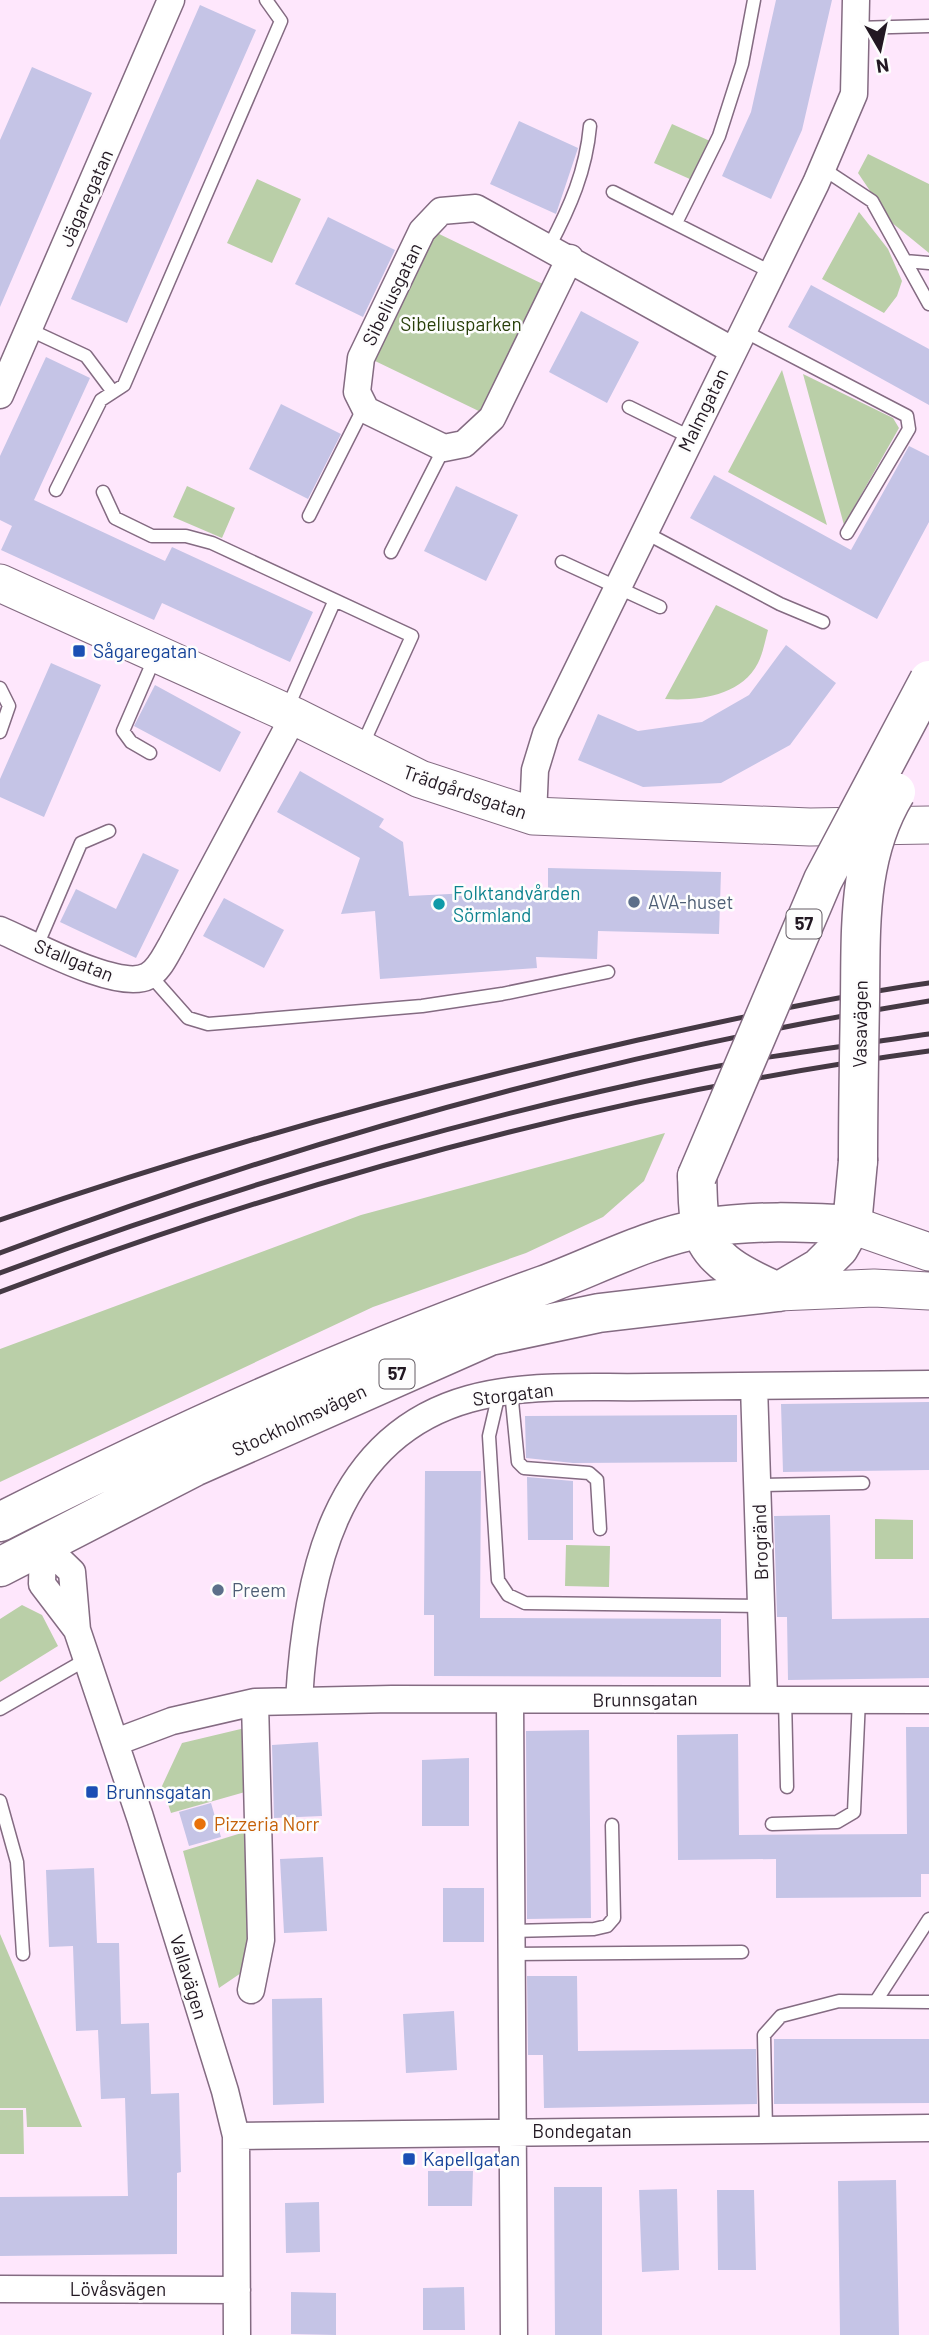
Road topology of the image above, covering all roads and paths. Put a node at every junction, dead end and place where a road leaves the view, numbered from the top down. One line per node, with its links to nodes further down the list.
1 (171, 0): 16 (street, Jägaregatan)
2 (266, 0): 18 (lane)
3 (754, 0): 10 (lane)
4 (856, 0): 6 (street, Malmgatan)
5 (929, 26): 6 (lane)
6 (855, 28): 8 (street, Malmgatan)
7 (590, 126): 11 (lane)
8 (822, 168): 12 (lane); 14 (street, Malmgatan)
9 (613, 192): 10 (lane)
10 (676, 223): 14 (lane)
11 (559, 253): 17 (street, Sibeliusgatan); 20 (street, Sibeliusgatan); 23 (street)
12 (905, 261): 13 (lane); 15 (lane)
13 (929, 263)
14 (771, 272): 17 (street, Malmgatan)
15 (929, 304)
16 (28, 329): 18 (lane); 19 (street, Jägaregatan)
17 (737, 340): 22 (street, Malmgatan); 28 (lane)
18 (113, 392): 24 (lane)
19 (0, 395)
20 (364, 406): 23 (street); 26 (lane)
21 (629, 407): 22 (lane)
22 (690, 437): 27 (street, Malmgatan)
23 (444, 448): 29 (lane)
24 (55, 490)
25 (103, 492): 33 (lane)
26 (309, 516)
27 (644, 532): 32 (street, Malmgatan); 35 (lane)
28 (847, 533)
29 (391, 552)
30 (562, 562): 32 (lane)
31 (0, 583): 36 (street, Trädgårdsgatan)
32 (618, 585): 34 (lane); 44 (street, Malmgatan)
33 (334, 602): 39 (lane); 42 (lane)
34 (660, 607)
35 (824, 622)
36 (157, 654): 39 (street, Trädgårdsgatan); 43 (lane)
37 (929, 680): 51 (main road, 57, bridge)
38 (0, 688): 40 (lane)
39 (290, 714): 42 (street, Trädgårdsgatan); 50 (street)
40 (0, 733)
41 (929, 737): 52 (main road, Vasavägen / 57, bridge)
42 (360, 750): 44 (street, Trädgårdsgatan)
43 (150, 753)
44 (533, 816): 45 (street, Trädgårdsgatan)
45 (929, 825)
46 (109, 831): 48 (lane)
47 (0, 930): 48 (street, Stallgatan)
48 (37, 946): 50 (street, Stallgatan)
49 (608, 972): 50 (lane)
50 (150, 975)
51 (697, 1176): 53 (main road, 57); 54 (main road, 57)
52 (852, 1225): 53 (main road, Stockholmsvägen); 55 (street); 57 (main road, Vasavägen / 57)
53 (701, 1228): 54 (main road, Stockholmsvägen / 57); 57 (main road)
54 (640, 1249): 63 (main road, Stockholmsvägen / 57)
55 (929, 1252)
56 (929, 1291): 57 (street)
57 (778, 1292): 65 (main road, Stockholmsvägen / 57)
58 (929, 1384): 59 (street, Storgatan)
59 (754, 1386): 60 (street, Storgatan); 62 (street, Brogränd)
60 (505, 1392): 64 (lane); 67 (lane); 71 (street, Storgatan)
61 (863, 1483): 62 (lane)
62 (758, 1485): 67 (street, Brogränd)
63 (14, 1515): 65 (main road)
64 (600, 1529)
65 (43, 1544): 66 (main road, Stockholmsvägen / 57); 68 (street, Vallavägen)
66 (0, 1567)
67 (762, 1606): 69 (street, Brogränd)
68 (87, 1659): 75 (lane); 76 (street, Vallavägen)
69 (775, 1698): 70 (street, Brunnsgatan); 72 (street, Brunnsgatan); 77 (lane)
70 (859, 1699): 73 (street, Brunnsgatan); 79 (lane)
71 (299, 1700): 72 (street, Brunnsgatan); 74 (street, Brunnsgatan)
72 (510, 1700): 82 (street)
73 (929, 1700)
74 (256, 1702): 76 (street, Brunnsgatan); 85 (street)
75 (0, 1709)
76 (116, 1742): 91 (street, Vallavägen)
77 (787, 1787)
78 (0, 1801): 84 (lane)
79 (772, 1824)
80 (612, 1825): 82 (lane)
81 (929, 1919): 86 (lane)
82 (511, 1942): 83 (lane); 90 (street)
83 (742, 1952)
84 (23, 1954)
85 (251, 1990)
86 (876, 2001): 87 (lane); 89 (lane)
87 (929, 2002)
88 (929, 2129): 89 (street, Bondegatan)
89 (766, 2130): 90 (street, Bondegatan)
90 (512, 2132): 91 (street, Bondegatan); 95 (street)
91 (236, 2136): 93 (street, Vallavägen)
92 (0, 2288): 93 (street, Lövåsvägen)
93 (237, 2290): 94 (street, Vallavägen)
94 (237, 2335)
95 (514, 2335)

